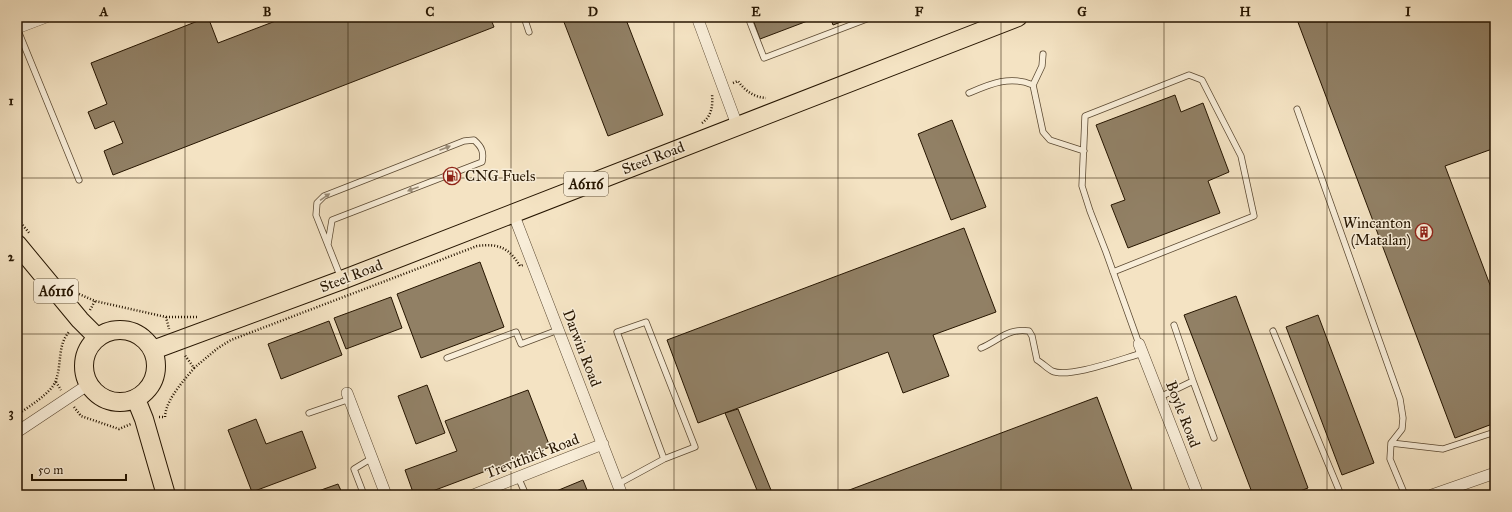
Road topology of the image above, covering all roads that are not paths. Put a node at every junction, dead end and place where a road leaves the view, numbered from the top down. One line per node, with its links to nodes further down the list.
1 (46, 17): 7 (street)
2 (524, 17): 8 (lane)
3 (697, 17): 13 (street)
4 (748, 17): 5 (lane)
5 (872, 17)
6 (1018, 17): 13 (main road, Steel Road / A6116)
7 (17, 28): 15 (lane)
8 (529, 32)
9 (1043, 54): 10 (lane)
10 (1032, 85): 11 (lane); 14 (lane)
11 (969, 93)
12 (1297, 109): 38 (lane)
13 (737, 124): 16 (main road, Steel Road / A6116)
14 (1084, 151): 19 (lane); 19 (lane)
15 (79, 180)
16 (513, 213): 20 (main road, Steel Road / A6116); 22 (street, Darwin Road)
17 (17, 244): 24 (main road, A6116)
18 (328, 244): 18 (lane, one-way to 18); 20 (lane)
19 (1113, 272): 26 (lane)
20 (342, 280): 27 (main road, Steel Road / A6116)
21 (1174, 325): 29 (lane)
22 (558, 330): 28 (lane); 39 (street, Darwin Road)
23 (1273, 331): 52 (lane)
24 (98, 337): 27 (main road); 30 (main road)
25 (981, 348): 26 (lane)
26 (1141, 348): 32 (street, Boyle Road)
27 (153, 350): 33 (main road)
28 (447, 358)
29 (1193, 381): 32 (lane); 37 (lane)
30 (89, 384): 33 (main road); 35 (street)
31 (348, 396): 34 (lane); 40 (street)
32 (1160, 396): 51 (street, Boyle Road)
33 (136, 399): 45 (main road)
34 (309, 413)
35 (17, 432)
36 (1495, 432): 38 (lane)
37 (1214, 438)
38 (1392, 443): 53 (lane)
39 (603, 444): 43 (street, Trevithick Road); 44 (street, Darwin Road)
40 (372, 458): 46 (lane); 47 (street)
41 (664, 459): 41 (lane); 44 (lane)
42 (1495, 473): 54 (street)
43 (518, 477): 48 (street, Trevithick Road); 49 (lane)
44 (617, 484): 50 (street, Darwin Road)
45 (166, 495)
46 (364, 495)
47 (386, 495)
48 (473, 495)
49 (526, 495)
50 (622, 495)
51 (1198, 495)
52 (1341, 495)
53 (1404, 495)
54 (1432, 495)

